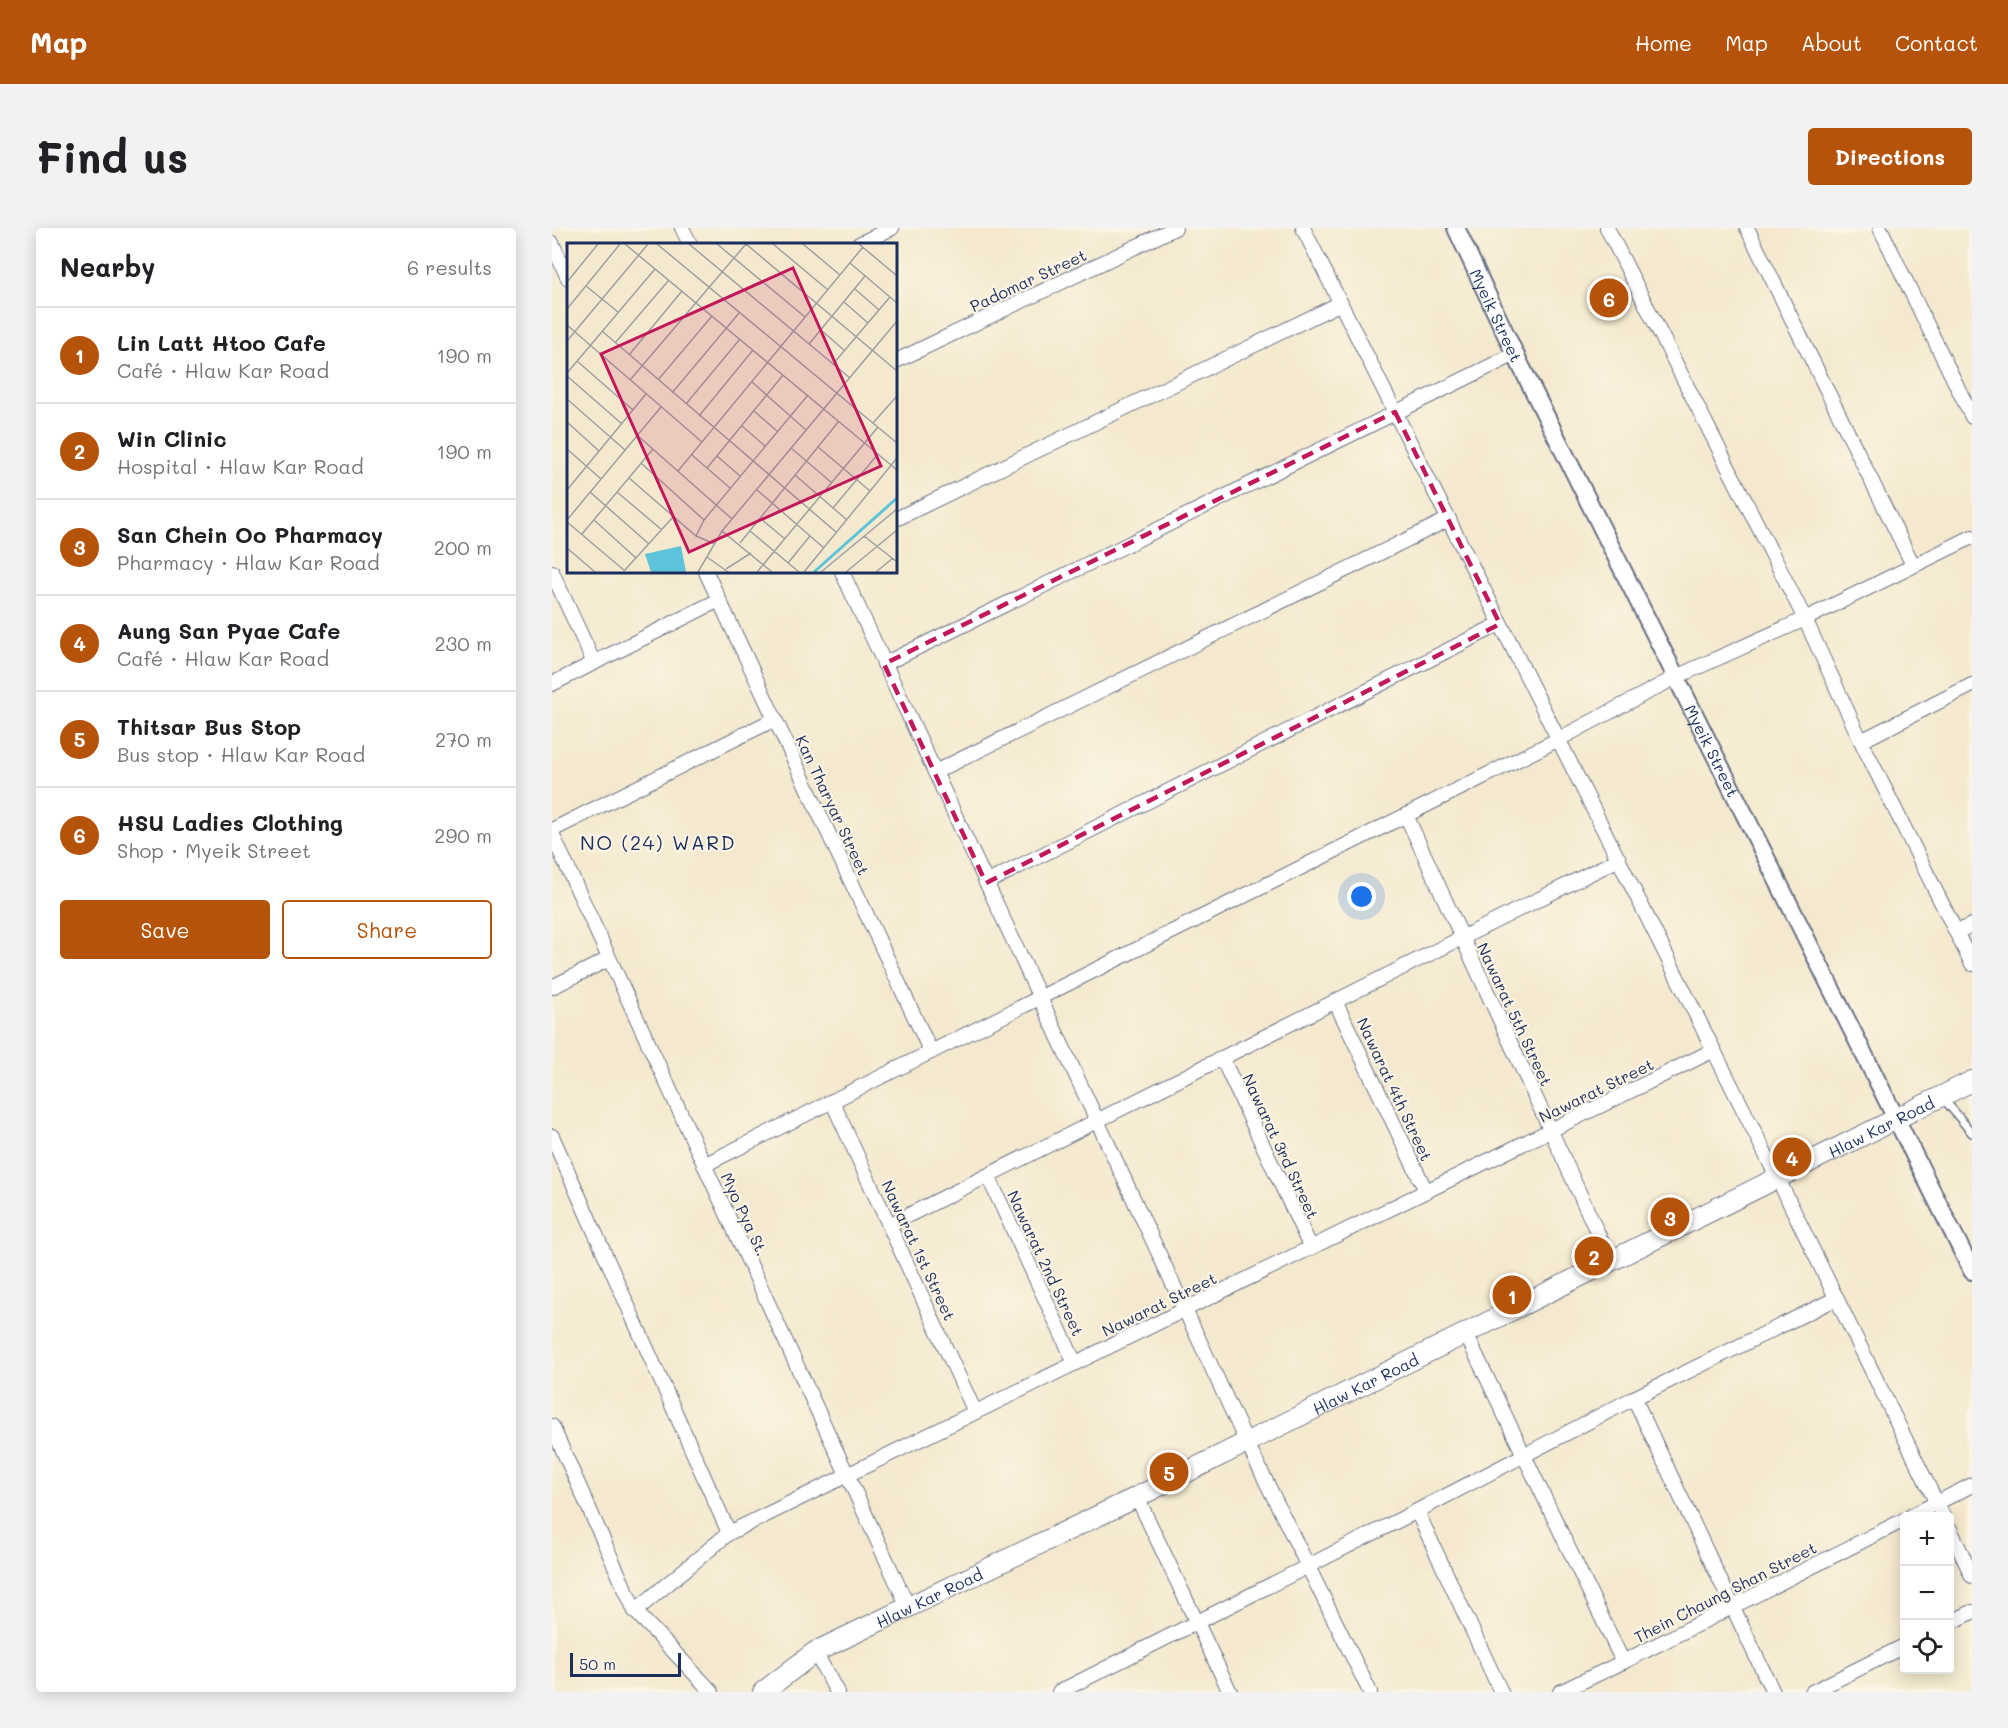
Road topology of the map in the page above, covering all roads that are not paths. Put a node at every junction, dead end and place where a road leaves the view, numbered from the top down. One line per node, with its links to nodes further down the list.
1 (682, 228): 10 (street)
2 (892, 228): 11 (street)
3 (1175, 228): 15 (street, Padomar Street)
4 (1303, 228): 13 (street)
5 (1456, 228): 14 (street, Myeik Street)
6 (1607, 228): 26 (street)
7 (1747, 228): 21 (street)
8 (1880, 228): 17 (street)
9 (552, 243): 12 (street)
10 (690, 243)
11 (861, 243)
12 (567, 276)
13 (1341, 303): 16 (street); 18 (street)
14 (1515, 354): 16 (street); 30 (street, Myeik Street)
15 (897, 361)
16 (1395, 412): 19 (street); 29 (street)
17 (1972, 417)
18 (897, 519)
19 (1449, 519): 27 (street); 36 (street)
20 (1972, 537): 21 (street)
21 (1913, 566): 26 (street)
22 (552, 572): 28 (street)
23 (706, 573): 25 (street, Kan Tharyar Street)
24 (842, 573): 29 (street)
25 (719, 600): 28 (street); 33 (street, Kan Tharyar Street)
26 (1805, 619): 30 (street); 35 (street)
27 (1500, 624): 34 (street); 40 (street)
28 (594, 663): 31 (street)
29 (884, 663): 36 (street)
30 (1676, 677): 34 (street); 55 (street, Myeik Street)
31 (552, 684)
32 (1972, 685): 35 (street)
33 (775, 719): 38 (street); 50 (street, Kan Tharyar Street)
34 (1558, 739): 37 (street); 39 (street)
35 (1862, 741): 42 (street)
36 (935, 772): 40 (street)
37 (1406, 815): 43 (street, Nawarat 5th Street); 47 (street)
38 (552, 832): 44 (street, Myo Pya St.)
39 (1618, 860): 43 (street); 49 (street)
40 (986, 883): 47 (street)
41 (1972, 925): 42 (street)
42 (1956, 932): 45 (street)
43 (1462, 938): 48 (street); 57 (street, Nawarat 5th Street)
44 (609, 958): 46 (street); 60 (street, Myo Pya St.)
45 (1972, 964)
46 (552, 987)
47 (1040, 998): 50 (street); 56 (street)
48 (1335, 1001): 51 (street); 63 (street, Nawarat 4th Street)
49 (1714, 1050): 57 (street, Nawarat Street); 62 (street)
50 (931, 1052): 54 (street)
51 (1222, 1058): 56 (street); 65 (street, Nawarat 3rd Street)
52 (1972, 1081): 53 (main road, Hlaw Kar Road)
53 (1942, 1096): 55 (main road, Hlaw Kar Road); 58 (lane)
54 (832, 1101): 60 (street); 64 (street, Nawarat 1st Street)
55 (1896, 1118): 62 (main road, Hlaw Kar Road); 67 (street, Myeik Street)
56 (1097, 1121): 61 (street); 69 (street)
57 (1550, 1130): 63 (street, Nawarat Street); 66 (street, Nawarat 5th Street)
58 (1972, 1133)
59 (552, 1136): 85 (street)
60 (704, 1165): 77 (street, Myo Pya St.)
61 (988, 1176): 64 (street); 71 (street, Nawarat 2nd Street)
62 (1777, 1177): 66 (main road, Hlaw Kar Road); 68 (street)
63 (1426, 1191): 65 (street, Nawarat Street)
64 (889, 1225): 73 (street, Nawarat 1st Street)
65 (1311, 1248): 69 (street, Nawarat Street)
66 (1610, 1260): 70 (main road, Hlaw Kar Road)
67 (1972, 1271)
68 (1836, 1298): 72 (street); 80 (street)
69 (1185, 1310): 71 (street, Nawarat Street); 75 (street)
70 (1465, 1332): 75 (main road, Hlaw Kar Road); 76 (street)
71 (1075, 1363): 73 (street, Nawarat Street)
72 (1634, 1398): 76 (street); 89 (street)
73 (975, 1412): 77 (street, Nawarat Street)
74 (553, 1431): 91 (street)
75 (1246, 1441): 79 (main road, Hlaw Kar Road); 87 (street)
76 (1525, 1456): 81 (street); 97 (street)
77 (847, 1475): 85 (street, Nawarat Street); 90 (street, Myo Pya St.)
78 (1972, 1485): 80 (street)
79 (1137, 1497): 90 (main road, Hlaw Kar Road); 94 (street)
80 (1937, 1503): 82 (street); 83 (street)
81 (1418, 1511): 87 (street); 105 (street)
82 (1919, 1512)
83 (1941, 1512)
84 (1900, 1522): 89 (street, Thein Chaung Shan Street)
85 (729, 1533): 91 (street, Nawarat Street)
86 (1954, 1538): 88 (street)
87 (1308, 1566): 94 (street); 104 (street)
88 (1972, 1576)
89 (1732, 1606): 97 (street, Thein Chaung Shan Street); 107 (street)
90 (908, 1607): 96 (main road, Hlaw Kar Road)
91 (635, 1611): 99 (street)
92 (1972, 1612): 93 (street)
93 (1954, 1621)
94 (1197, 1622): 98 (street); 103 (street)
95 (1900, 1648): 108 (street)
96 (815, 1653): 100 (main road, Hlaw Kar Road); 101 (street)
97 (1623, 1662): 106 (street, Thein Chaung Shan Street)
98 (1087, 1686): 102 (street)
99 (712, 1692)
100 (763, 1692)
101 (837, 1692)
102 (1059, 1692)
103 (1230, 1692)
104 (1370, 1692)
105 (1501, 1692)
106 (1560, 1692)
107 (1773, 1692)
108 (1812, 1692)

